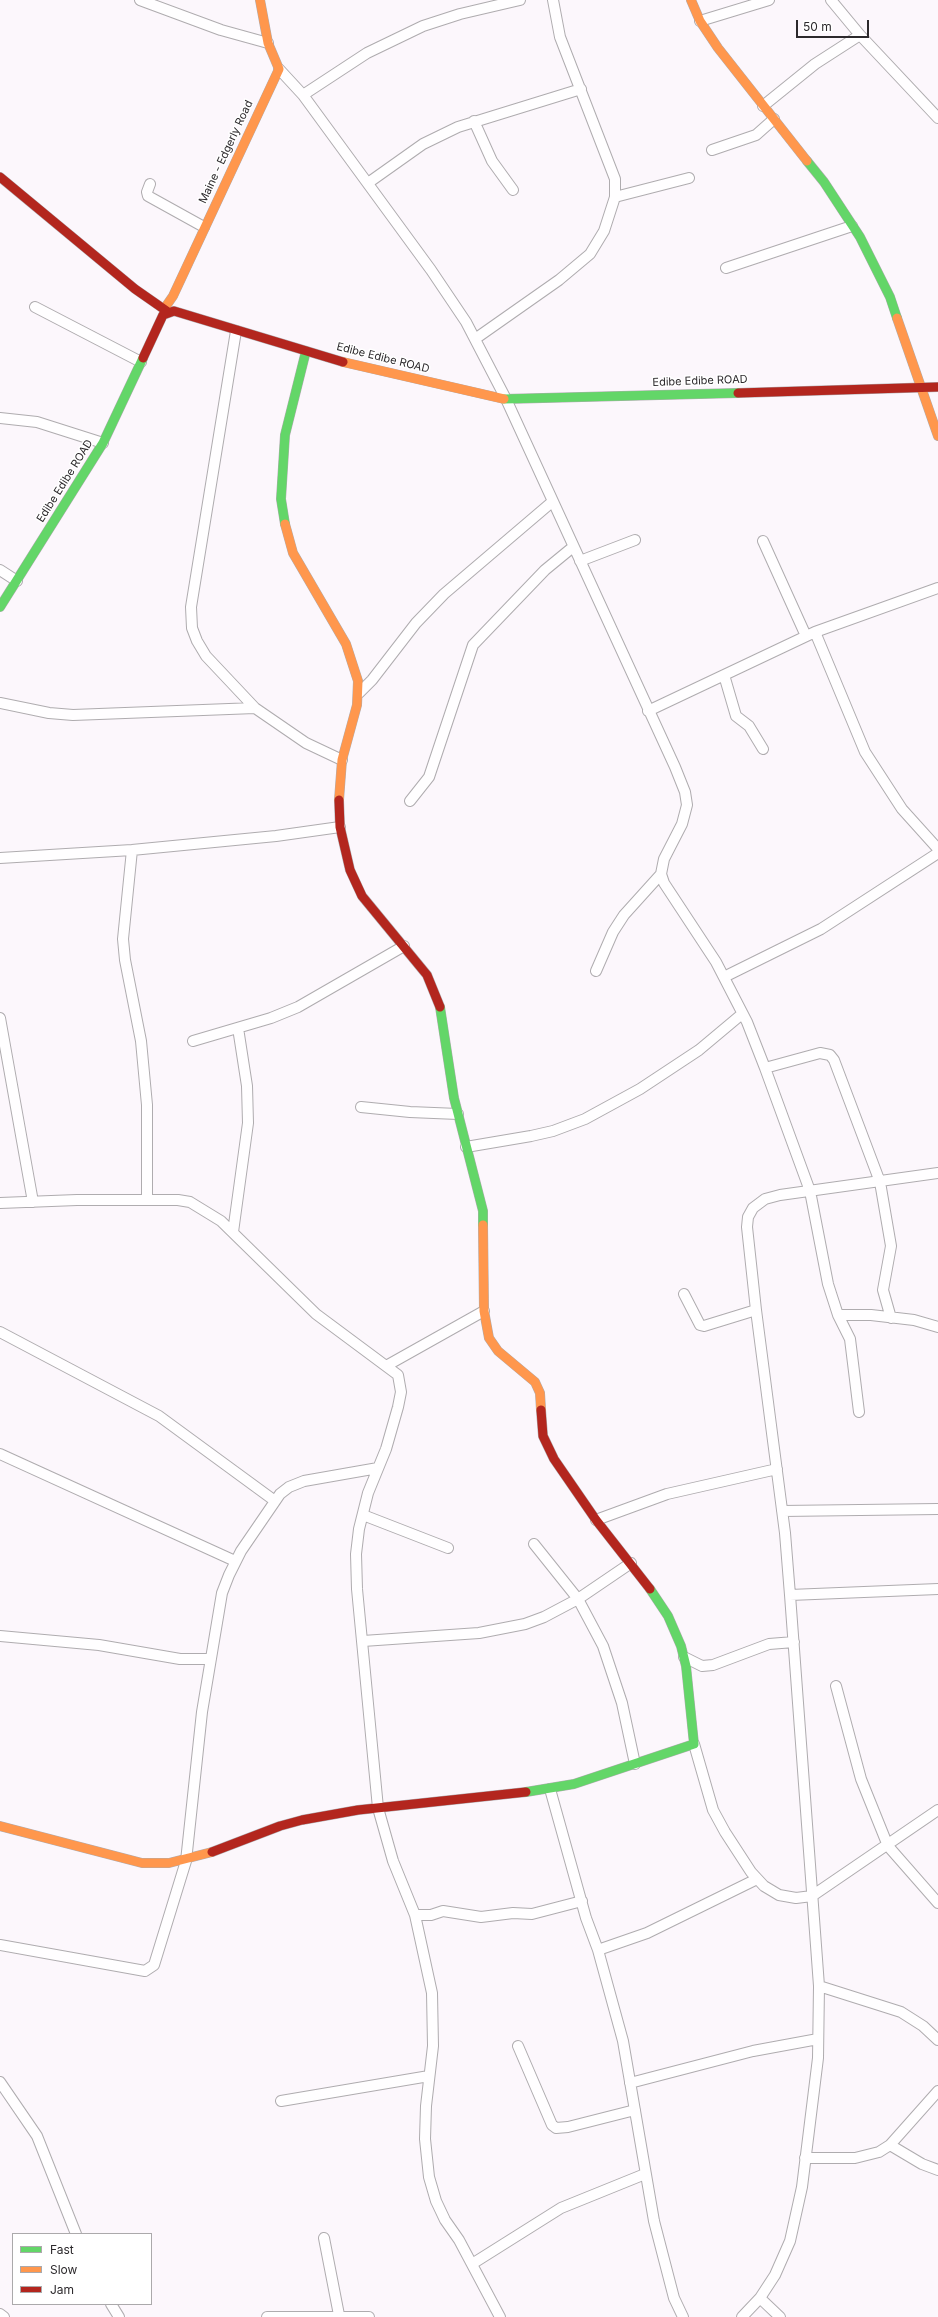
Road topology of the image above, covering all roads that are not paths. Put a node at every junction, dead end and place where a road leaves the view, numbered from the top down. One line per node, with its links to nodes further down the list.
1 (140, 0): 10 (street)
2 (260, 0): 10 (street)
3 (520, 0): 13 (street)
4 (553, 0): 12 (street)
5 (691, 0): 8 (street)
6 (769, 0): 8 (street)
7 (831, 0): 9 (street)
8 (700, 21): 14 (street)
9 (860, 35): 14 (street); 15 (street)
10 (268, 43): 11 (street)
11 (279, 68): 13 (street); 26 (street, Maine - Edgerly Road)
12 (581, 89): 17 (street); 24 (street)
13 (303, 95): 21 (street)
14 (764, 106): 16 (street)
15 (938, 118)
16 (774, 119): 18 (street); 25 (street)
17 (474, 121): 21 (street); 23 (street)
18 (712, 150)
19 (0, 177): 29 (street)
20 (689, 178): 24 (street)
21 (368, 183): 31 (street)
22 (150, 184): 26 (street)
23 (513, 190)
24 (615, 197): 31 (street)
25 (852, 226): 27 (street); 34 (street)
26 (204, 227): 29 (street, Maine - Edgerly Road)
27 (726, 268)
28 (35, 307): 33 (street)
29 (166, 311): 30 (street, Edibe Edibe ROAD); 33 (street, Edibe Edibe ROAD)
30 (236, 331): 32 (street, Edibe Edibe ROAD); 53 (street)
31 (475, 339): 36 (street)
32 (306, 351): 36 (street, Edibe Edibe ROAD); 51 (street)
33 (141, 362): 39 (street, Edibe Edibe ROAD)
34 (921, 387): 35 (street, Edibe Edibe ROAD); 36 (street, Edibe Edibe ROAD); 38 (street)
35 (938, 387)
36 (506, 399): 40 (street)
37 (0, 418): 39 (street)
38 (938, 436)
39 (103, 443): 46 (street, Edibe Edibe ROAD)
40 (552, 502): 43 (street); 51 (street)
41 (635, 540): 44 (street)
42 (763, 541): 49 (street)
43 (573, 547): 44 (street); 57 (street)
44 (580, 561): 54 (street)
45 (0, 570): 46 (street)
46 (17, 581): 48 (street, Edibe Edibe ROAD)
47 (938, 588): 49 (street)
48 (0, 607)
49 (810, 634): 50 (street); 59 (street)
50 (724, 675): 54 (street); 55 (street)
51 (358, 693): 56 (street)
52 (0, 703): 53 (street)
53 (255, 708): 56 (street)
54 (648, 711): 63 (street)
55 (763, 749)
56 (342, 760): 58 (street)
57 (410, 801)
58 (340, 827): 60 (street); 64 (street)
59 (938, 849)
60 (132, 850): 62 (street); 78 (street)
61 (938, 853): 66 (street)
62 (0, 858)
63 (661, 874): 65 (street); 66 (street)
64 (404, 946): 69 (street); 73 (street)
65 (596, 971)
66 (724, 977): 67 (street)
67 (742, 1014): 71 (street); 74 (street)
68 (0, 1018): 79 (street)
69 (238, 1028): 70 (street); 81 (street)
70 (193, 1041)
71 (765, 1068): 76 (street); 77 (street)
72 (361, 1107): 73 (street)
73 (458, 1114): 74 (street)
74 (466, 1147): 84 (street)
75 (938, 1173): 76 (street)
76 (880, 1182): 77 (street); 86 (street)
77 (810, 1191): 83 (street); 85 (street)
78 (147, 1200): 79 (street); 81 (street)
79 (33, 1202): 80 (street)
80 (0, 1203)
81 (233, 1232): 89 (street)
82 (684, 1294): 83 (street)
83 (756, 1310): 93 (street)
84 (484, 1311): 89 (street); 98 (street)
85 (838, 1315): 86 (street); 90 (street)
86 (891, 1318): 87 (street)
87 (938, 1327)
88 (0, 1332): 94 (street)
89 (386, 1366): 92 (street)
90 (859, 1412)
91 (0, 1454): 101 (street)
92 (378, 1468): 94 (street); 97 (street)
93 (777, 1470): 96 (street); 98 (street)
94 (275, 1501): 101 (street)
95 (938, 1509): 96 (street)
96 (782, 1511): 104 (street)
97 (363, 1515): 100 (street); 107 (street)
98 (596, 1520): 102 (street)
99 (534, 1544): 105 (street)
100 (448, 1548)
101 (235, 1561): 110 (street)
102 (631, 1563): 105 (street); 109 (street)
103 (938, 1589): 104 (street)
104 (790, 1595): 108 (street)
105 (578, 1599): 107 (street); 113 (street)
106 (0, 1636): 110 (street)
107 (363, 1641): 115 (street)
108 (794, 1642): 109 (street); 121 (street)
109 (684, 1657): 112 (street)
110 (211, 1659): 119 (street)
111 (836, 1686): 118 (street)
112 (694, 1744): 113 (street); 120 (street)
113 (635, 1764): 114 (street)
114 (550, 1789): 115 (street); 122 (street)
115 (378, 1808): 119 (street); 124 (street)
116 (938, 1810): 118 (street)
117 (0, 1826): 119 (street)
118 (888, 1846): 121 (street); 123 (street)
119 (186, 1861): 125 (street)
120 (758, 1879): 121 (street); 126 (street)
121 (812, 1896): 127 (street)
122 (582, 1901): 124 (street); 126 (street)
123 (938, 1903)
124 (415, 1915): 131 (street)
125 (0, 1945)
126 (598, 1950): 133 (street)
127 (819, 1986): 128 (street); 129 (street)
128 (818, 2039): 133 (street); 138 (street)
129 (938, 2040)
130 (518, 2046): 136 (street)
131 (429, 2076): 135 (street); 143 (street)
132 (0, 2082): 141 (street)
133 (630, 2083): 136 (street)
134 (938, 2091): 137 (street)
135 (281, 2102)
136 (635, 2110): 140 (street)
137 (890, 2145): 138 (street); 139 (street)
138 (805, 2158): 144 (street)
139 (938, 2170)
140 (645, 2174): 143 (street); 153 (street)
141 (76, 2233)
142 (324, 2238): 147 (street)
143 (472, 2264): 152 (street)
144 (760, 2298): 154 (street); 155 (street)
145 (112, 2305): 149 (street)
146 (0, 2314): 148 (street)
147 (339, 2315): 150 (street); 151 (street)
148 (4, 2317)
149 (119, 2317)
150 (267, 2317)
151 (369, 2317)
152 (500, 2317)
153 (683, 2317)
154 (742, 2317)
155 (780, 2317)

